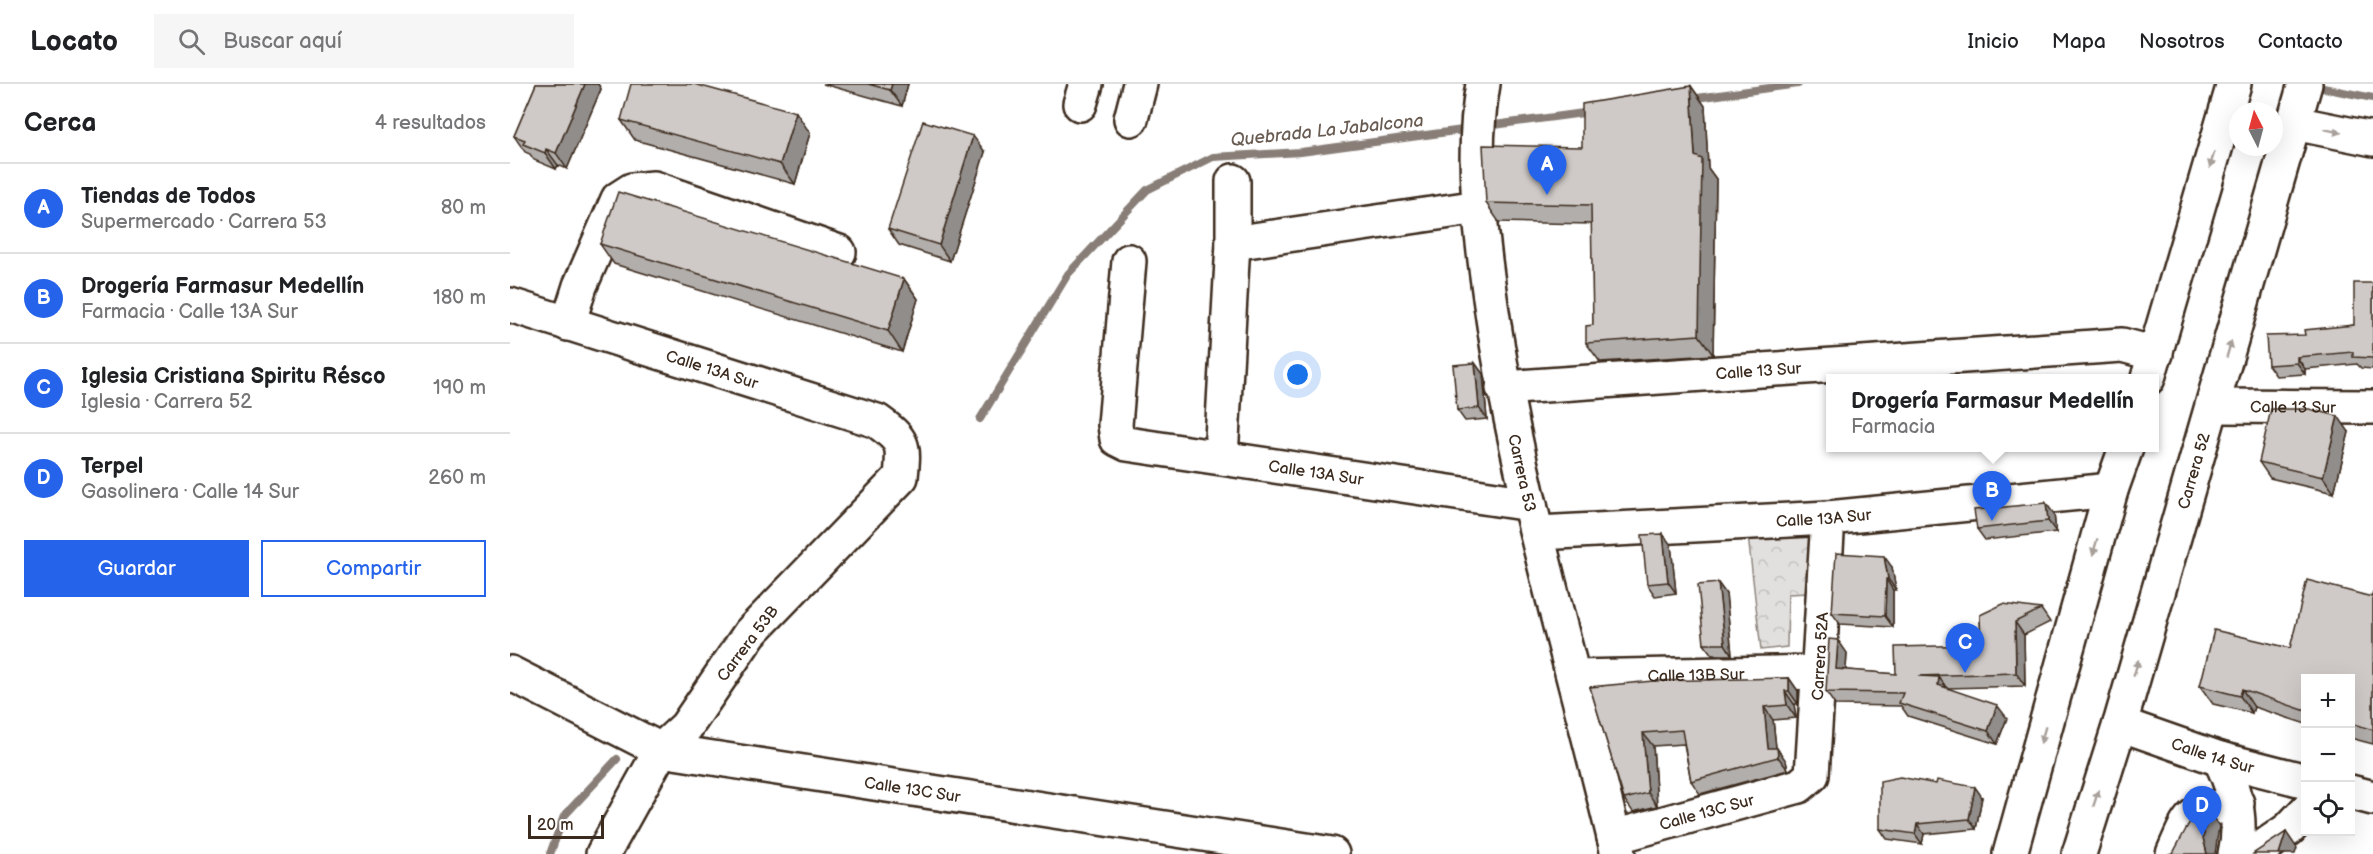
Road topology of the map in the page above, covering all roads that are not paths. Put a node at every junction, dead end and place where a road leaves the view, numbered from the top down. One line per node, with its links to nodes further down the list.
1 (1140, 84): 5 (street)
2 (2234, 84): 15 (street, one-way to 15)
3 (2305, 84): 6 (street, Carrera 52)
4 (1481, 96): 9 (street, Carrera 53)
5 (1131, 119)
6 (2294, 123): 7 (street, one-way to 7); 17 (street, Carrera 52, one-way to 6)
7 (2373, 139)
8 (1233, 182): 10 (street)
9 (1479, 207): 10 (street); 16 (street, Carrera 53)
10 (1233, 243): 21 (street)
11 (838, 252): 14 (street)
12 (1129, 261): 21 (street, Calle 13A Sur)
13 (510, 305): 14 (street, Calle 13A Sur)
14 (568, 324): 19 (street, Calle 13A Sur)
15 (2152, 366): 16 (street, Calle 13 Sur)
16 (1503, 388): 24 (street, Carrera 53)
17 (2213, 406): 18 (street, Calle 13 Sur); 28 (street, Carrera 52, one-way to 17)
18 (2373, 407)
19 (903, 448): 29 (street, Carrera 53B)
20 (2124, 452): 22 (street)
21 (1221, 457): 24 (street, Calle 13A Sur)
22 (2111, 490): 23 (street, Calle 13A Sur); 40 (street, one-way to 40)
23 (1828, 518): 24 (street, Calle 13A Sur); 25 (street, Carrera 52A)
24 (1534, 519): 27 (street, Carrera 53)
25 (1818, 672): 27 (street, Calle 13B Sur); 32 (street, Carrera 52A)
26 (510, 674): 29 (street, Calle 13C Sur)
27 (1574, 677): 37 (street, Carrera 53)
28 (2120, 724): 30 (street, Calle 14 Sur); 41 (street, Carrera 52, one-way to 28)
29 (661, 750): 38 (street, Carrera 53B); 39 (street, Calle 13C Sur)
30 (2220, 759): 31 (street, Calle 14 Sur); 35 (street)
31 (2301, 780)
32 (1799, 786): 37 (street, Calle 13C Sur)
33 (2355, 793): 34 (street)
34 (2373, 798)
35 (2237, 803): 42 (street); 43 (street)
36 (2301, 816): 44 (street)
37 (1616, 845)
38 (603, 854)
39 (1332, 854)
40 (2010, 854)
41 (2079, 854)
42 (2173, 854)
43 (2235, 854)
44 (2253, 854)

